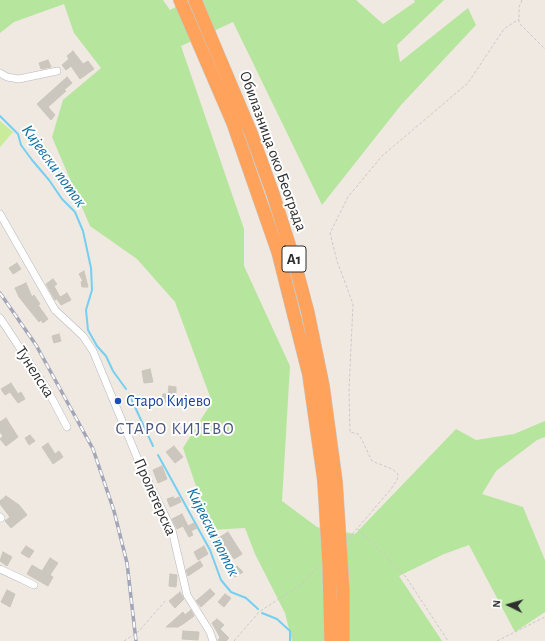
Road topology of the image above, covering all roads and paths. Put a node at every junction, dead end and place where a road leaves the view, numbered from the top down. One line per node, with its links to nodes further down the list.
1 (180, 0): 12 (highway, Обилазница око Београда / A1)
2 (195, 0): 12 (highway, Обилазница око Београда / A1)
3 (522, 0): 4 (path)
4 (519, 19): 5 (path); 11 (path)
5 (545, 49)
6 (57, 71): 7 (street)
7 (0, 73)
8 (0, 214): 19 (street, Пролетерска)
9 (0, 318): 10 (street, Тунелска)
10 (67, 427)
11 (350, 432)
12 (330, 482): 20 (highway, A1, bridge); 21 (highway, A1, bridge)
13 (358, 529): 22 (path)
14 (0, 569): 15 (street)
15 (34, 585)
16 (166, 600): 18 (path)
17 (545, 617): 23 (path)
18 (124, 641)
19 (213, 641)
20 (331, 641)
21 (343, 641)
22 (448, 641)
23 (497, 641)

